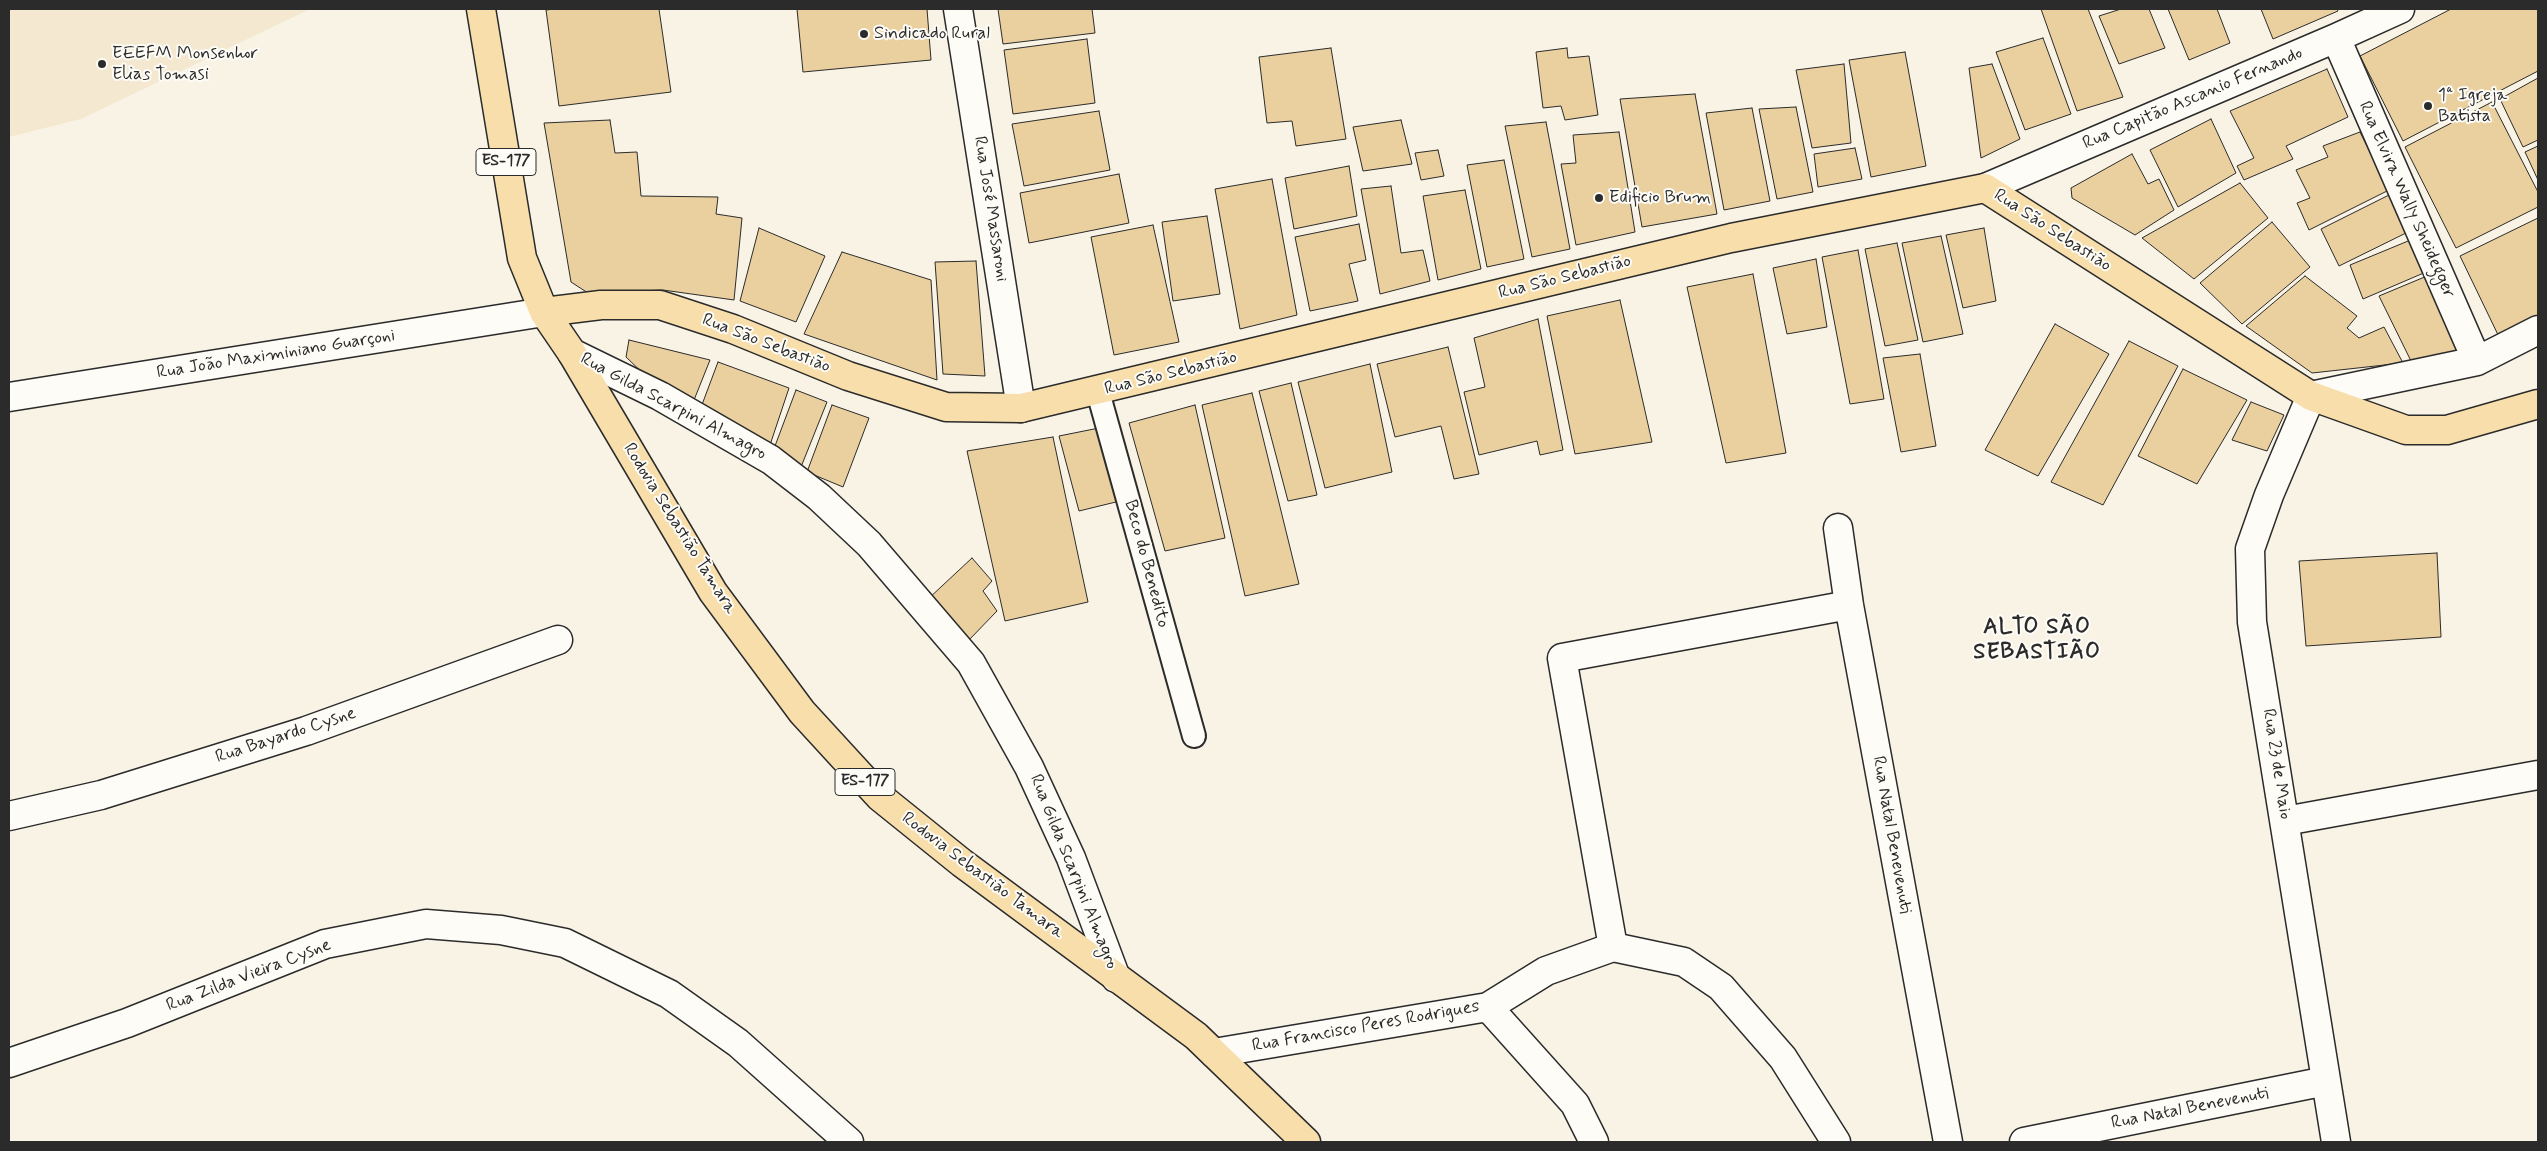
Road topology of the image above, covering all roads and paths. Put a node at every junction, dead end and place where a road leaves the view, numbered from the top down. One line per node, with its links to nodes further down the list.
1 (481, 9): 6 (main road, ES-177)
2 (958, 9): 14 (street, Rua José Massaroni)
3 (2400, 9): 4 (street, Rua Capitão Ascanio Fernando)
4 (2336, 38): 5 (street, Rua Capitão Ascanio Fernando); 9 (street, Rua Elvira Wally Sheidegger)
5 (1985, 188): 10 (main road, Rua São Sebastião); 11 (main road, Rua São Sebastião)
6 (544, 312): 8 (main road, Rodovia Sebastião Tamara / ES-177); 12 (street, Rua João Maximiniano Guarçoni); 14 (main road, Rua São Sebastião)
7 (2538, 330): 9 (street)
8 (572, 353): 23 (main road, Rodovia Sebastião Tamara / ES-177); 23 (street, Rua Gilda Scarpini Almagro)
9 (2477, 361): 11 (street)
10 (1098, 392): 14 (main road, Rua São Sebastião); 18 (lane, Beco do Benedito)
11 (2311, 396): 13 (main road, Rua São Sebastião); 21 (street, Rua 23 de Maio)
12 (9, 397)
13 (2538, 404)
14 (1021, 408)
15 (1838, 528): 16 (street, Rua Natal Benevenuti)
16 (1849, 605): 22 (street); 32 (street, Rua Natal Benevenuti)
17 (558, 640): 20 (street, Rua Bayardo Cysne)
18 (1194, 736)
19 (2538, 775): 21 (street)
20 (9, 816)
21 (2286, 821): 27 (street, Rua 23 de Maio)
22 (1613, 947): 24 (street, Rua Francisco Peres Rodrigues); 31 (street)
23 (1116, 978): 25 (main road, Rodovia Sebastião Tamara / ES-177)
24 (1488, 1007): 25 (street, Rua Francisco Peres Rodrigues); 30 (street)
25 (1214, 1053): 29 (main road, Rodovia Sebastião Tamara / ES-177)
26 (9, 1063): 28 (street, Rua Zilda Vieira Cysne)
27 (2326, 1081): 33 (street, Rua Natal Benevenuti); 34 (street, Rua 23 de Maio)
28 (849, 1142)
29 (1306, 1142)
30 (1594, 1142)
31 (1836, 1142)
32 (1948, 1142)
33 (2024, 1142)
34 (2336, 1142)

